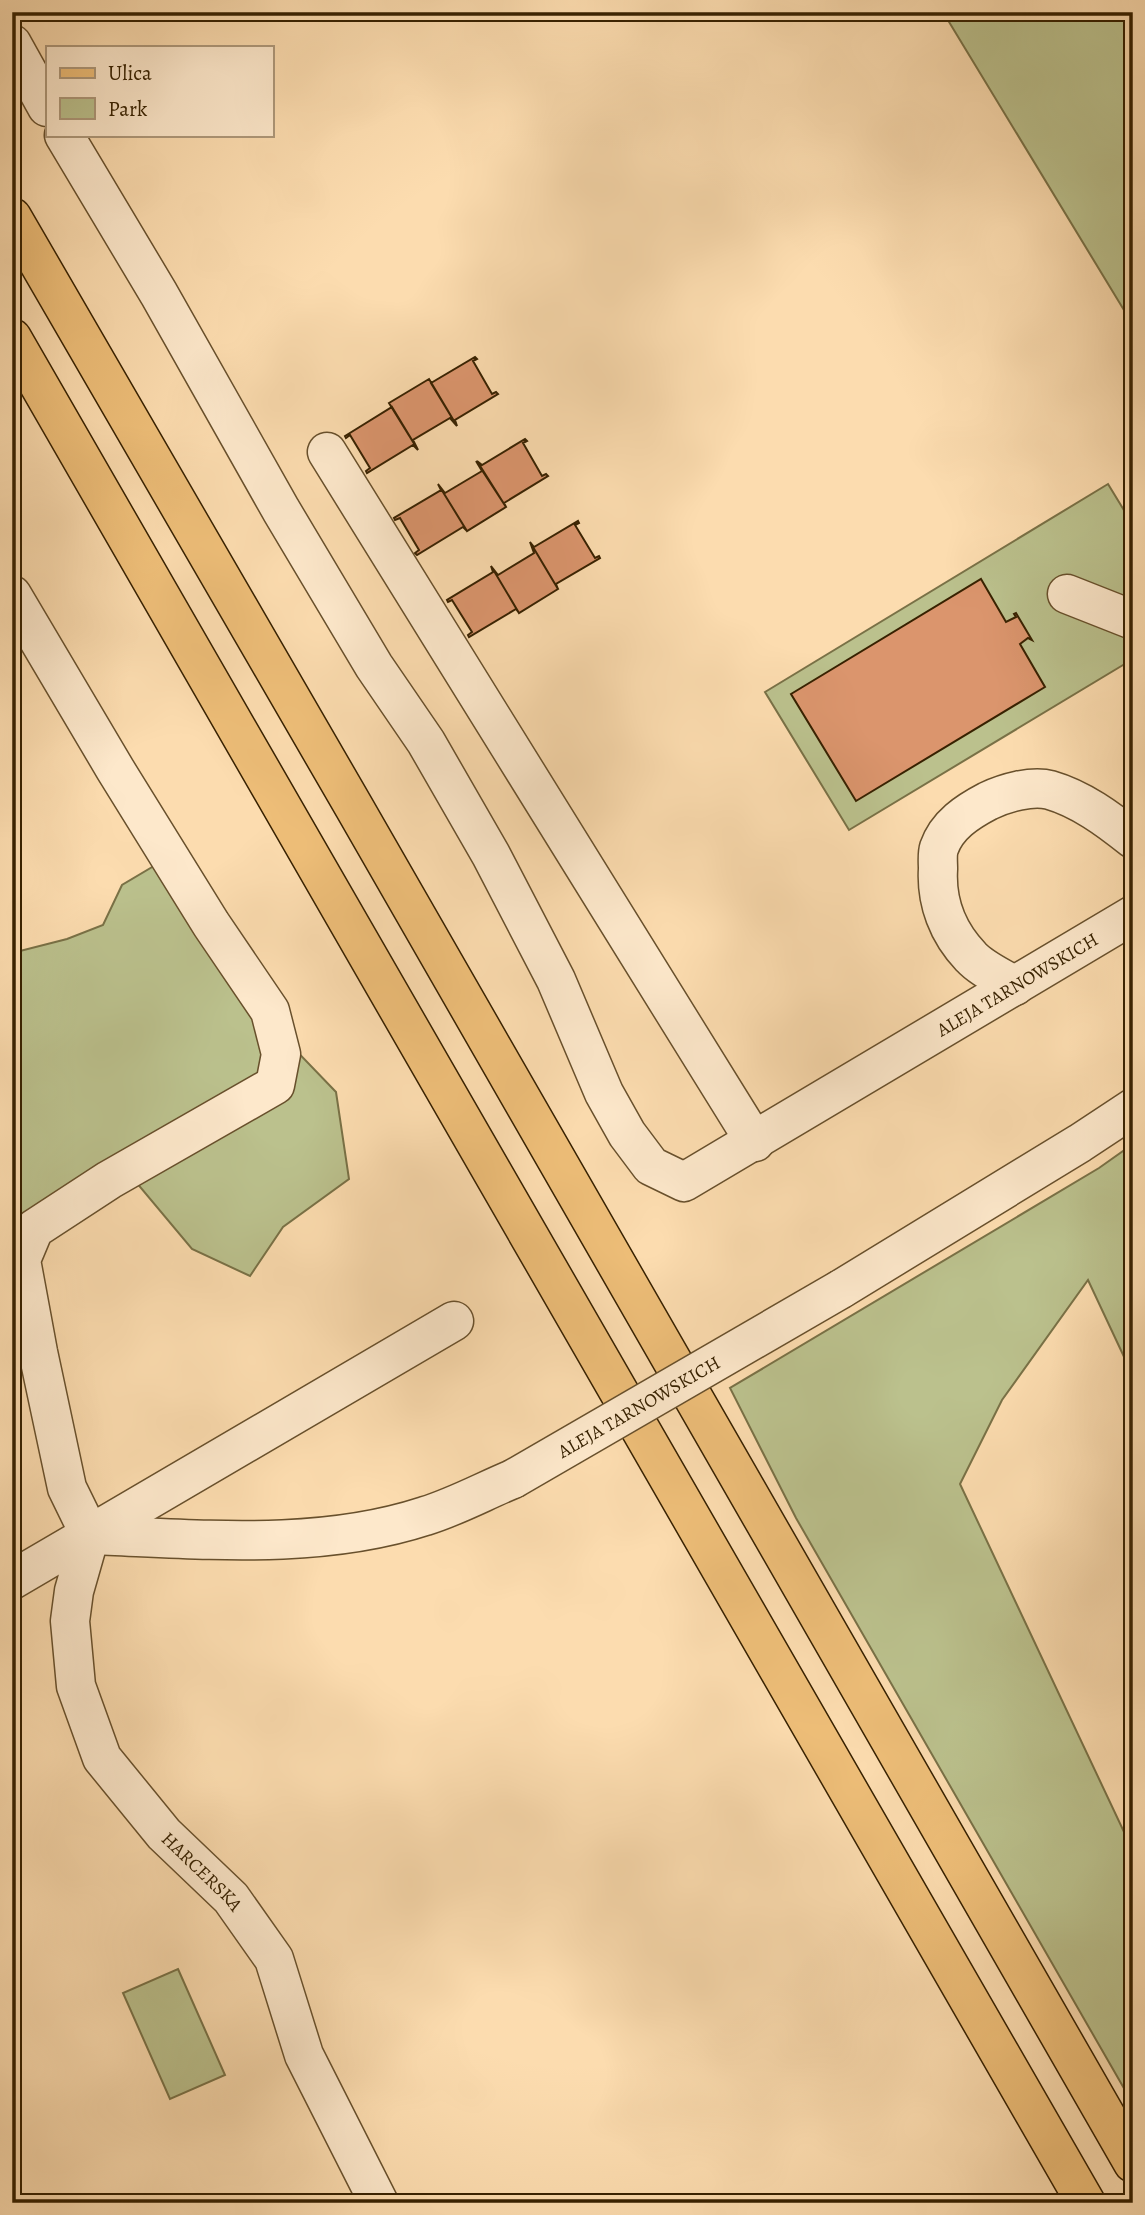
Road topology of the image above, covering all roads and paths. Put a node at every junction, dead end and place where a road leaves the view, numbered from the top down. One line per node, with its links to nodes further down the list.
1 (12, 44): 2 (street)
2 (46, 105)
3 (65, 136): 14 (street, ALEJA TARNOWSKICH)
4 (12, 217): 18 (main road)
5 (12, 338): 20 (main road)
6 (327, 452): 14 (street)
7 (1068, 594): 9 (street)
8 (12, 595): 16 (street)
9 (1133, 621)
10 (1133, 839): 12 (street)
11 (1133, 915): 12 (street, ALEJA TARNOWSKICH)
12 (1015, 986): 14 (street, ALEJA TARNOWSKICH)
13 (1133, 1108): 16 (street, ALEJA TARNOWSKICH, bridge)
14 (755, 1142)
15 (454, 1321): 16 (street)
16 (90, 1535): 17 (street); 19 (street, HARCERSKA)
17 (12, 1580)
18 (1133, 2164)
19 (379, 2203)
20 (1086, 2203)

